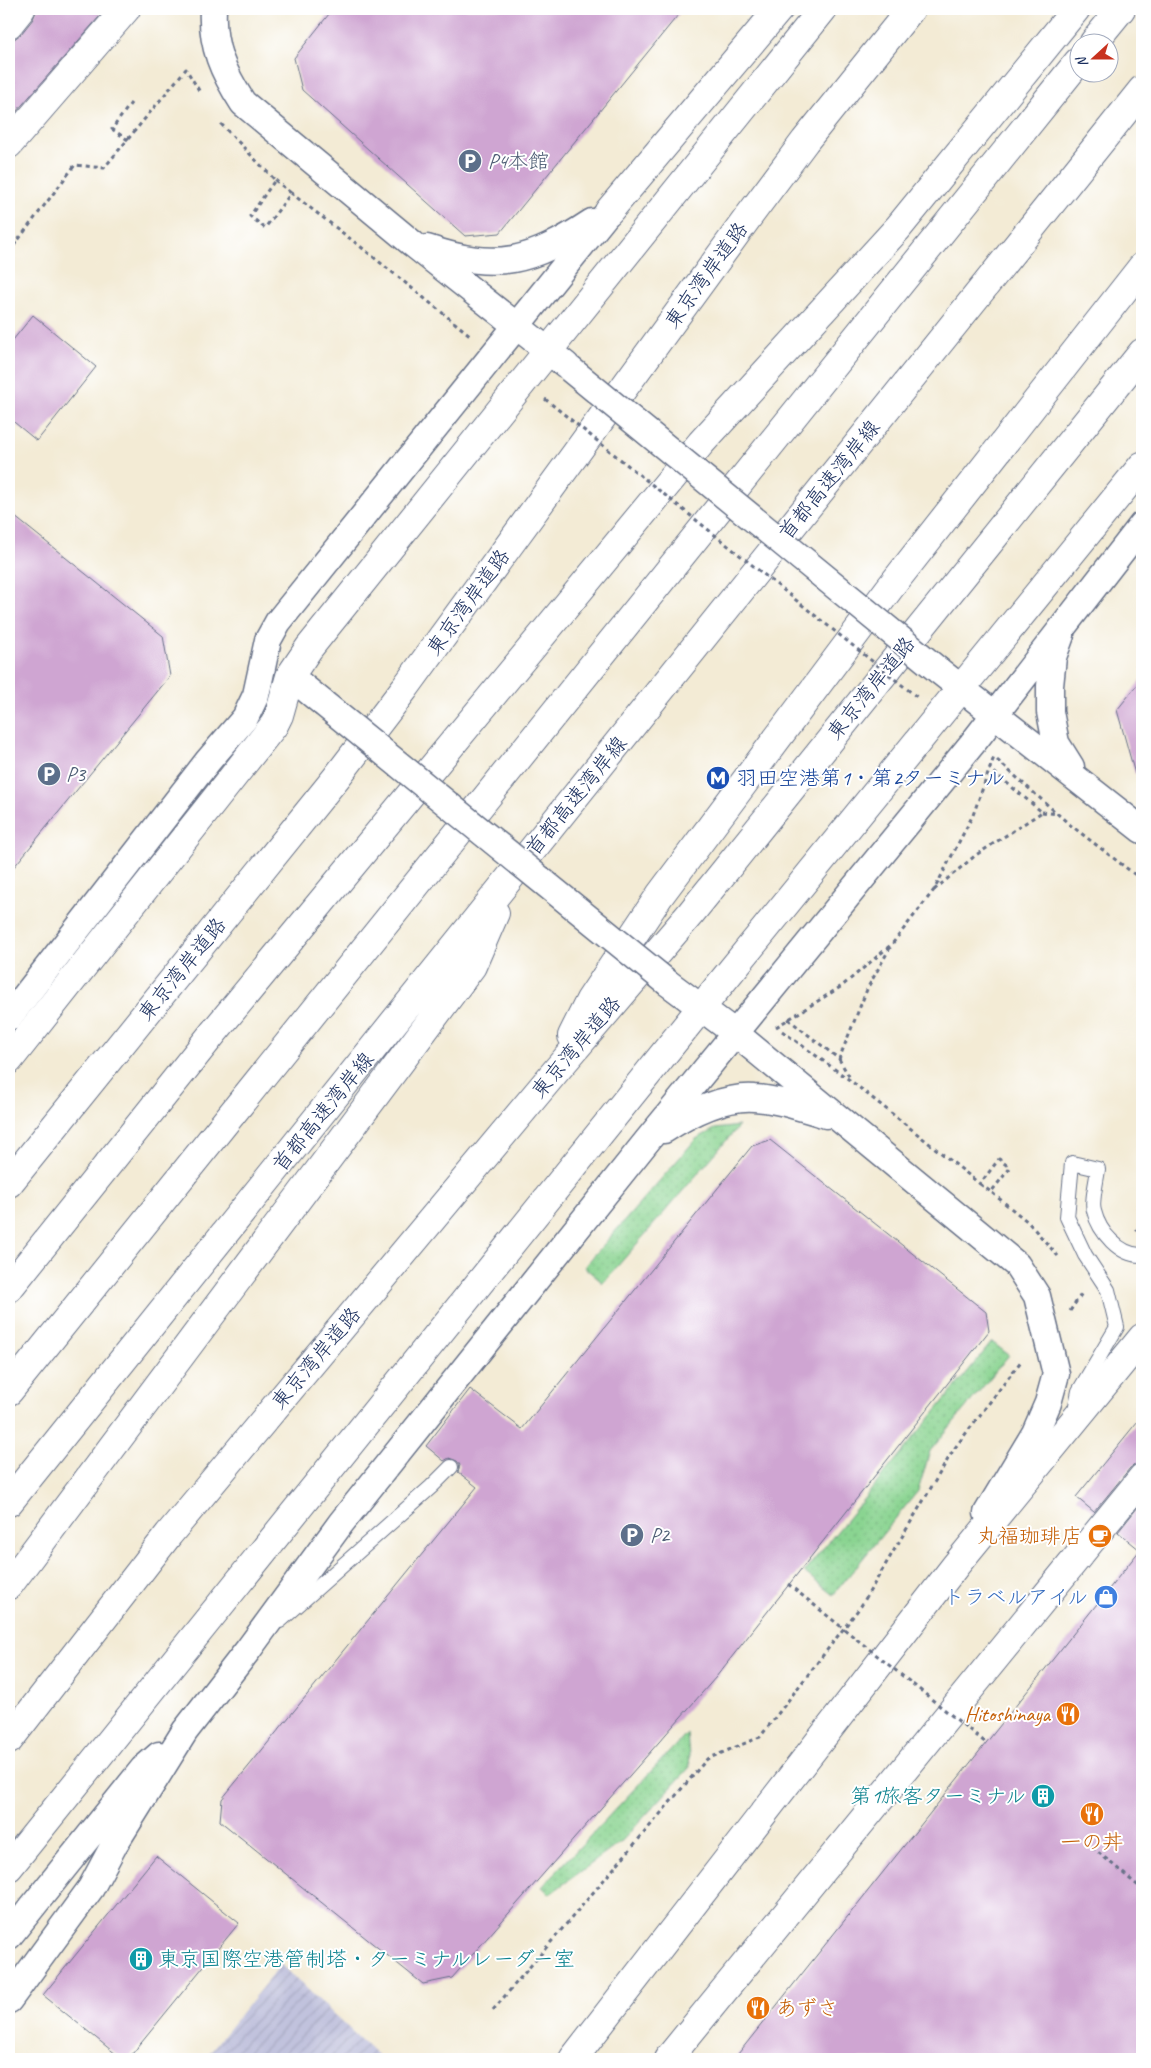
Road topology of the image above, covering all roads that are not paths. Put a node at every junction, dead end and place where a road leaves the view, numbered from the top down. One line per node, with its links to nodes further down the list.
1 (21, 9): 9 (main road)
2 (126, 9): 13 (main road)
3 (213, 9): 15 (street)
4 (779, 9): 14 (main road)
5 (824, 9): 18 (main road)
6 (911, 9): 36 (main road, 東京湾岸道路)
7 (1076, 9): 38 (main road)
8 (1121, 9): 10 (main road)
9 (9, 24)
10 (1102, 32)
11 (1068, 74): 40 (main road)
12 (1142, 90): 28 (main road, 首都高速湾岸線)
13 (9, 144)
14 (610, 211): 15 (street); 17 (street)
15 (413, 244): 17 (street)
16 (1142, 267): 33 (main road)
17 (518, 326): 18 (street); 30 (street)
18 (547, 350): 23 (main road); 24 (street, bridge)
19 (1142, 353): 33 (main road, 東京湾岸道路)
20 (1142, 466): 24 (main road)
21 (1142, 525): 22 (street)
22 (1067, 621): 25 (street); 26 (street)
23 (290, 676): 29 (street, bridge); 32 (main road)
24 (960, 688): 25 (street); 29 (main road)
25 (994, 713): 26 (street); 31 (street)
26 (1078, 778): 27 (street)
27 (1142, 830)
28 (511, 878): 44 (main road, 首都高速湾岸線); 46 (main road)
29 (700, 1009): 31 (street); 50 (main road)
30 (9, 1017)
31 (735, 1034): 34 (street); 35 (street)
32 (9, 1060)
33 (554, 1072): 49 (main road, 東京湾岸道路)
34 (838, 1118): 35 (street); 45 (street)
35 (646, 1141): 47 (street)
36 (9, 1184)
37 (1142, 1255): 41 (lane)
38 (9, 1288)
39 (1142, 1338): 41 (main road)
40 (9, 1391)
41 (1072, 1423): 45 (main road)
42 (451, 1467): 47 (lane)
43 (1142, 1478): 54 (main road)
44 (9, 1502)
45 (956, 1565): 53 (main road)
46 (9, 1586)
47 (248, 1650): 48 (street)
48 (185, 1731): 51 (street); 52 (street)
49 (9, 1740)
50 (9, 1867)
51 (9, 1936)
52 (9, 2000)
53 (574, 2058)
54 (668, 2059)

